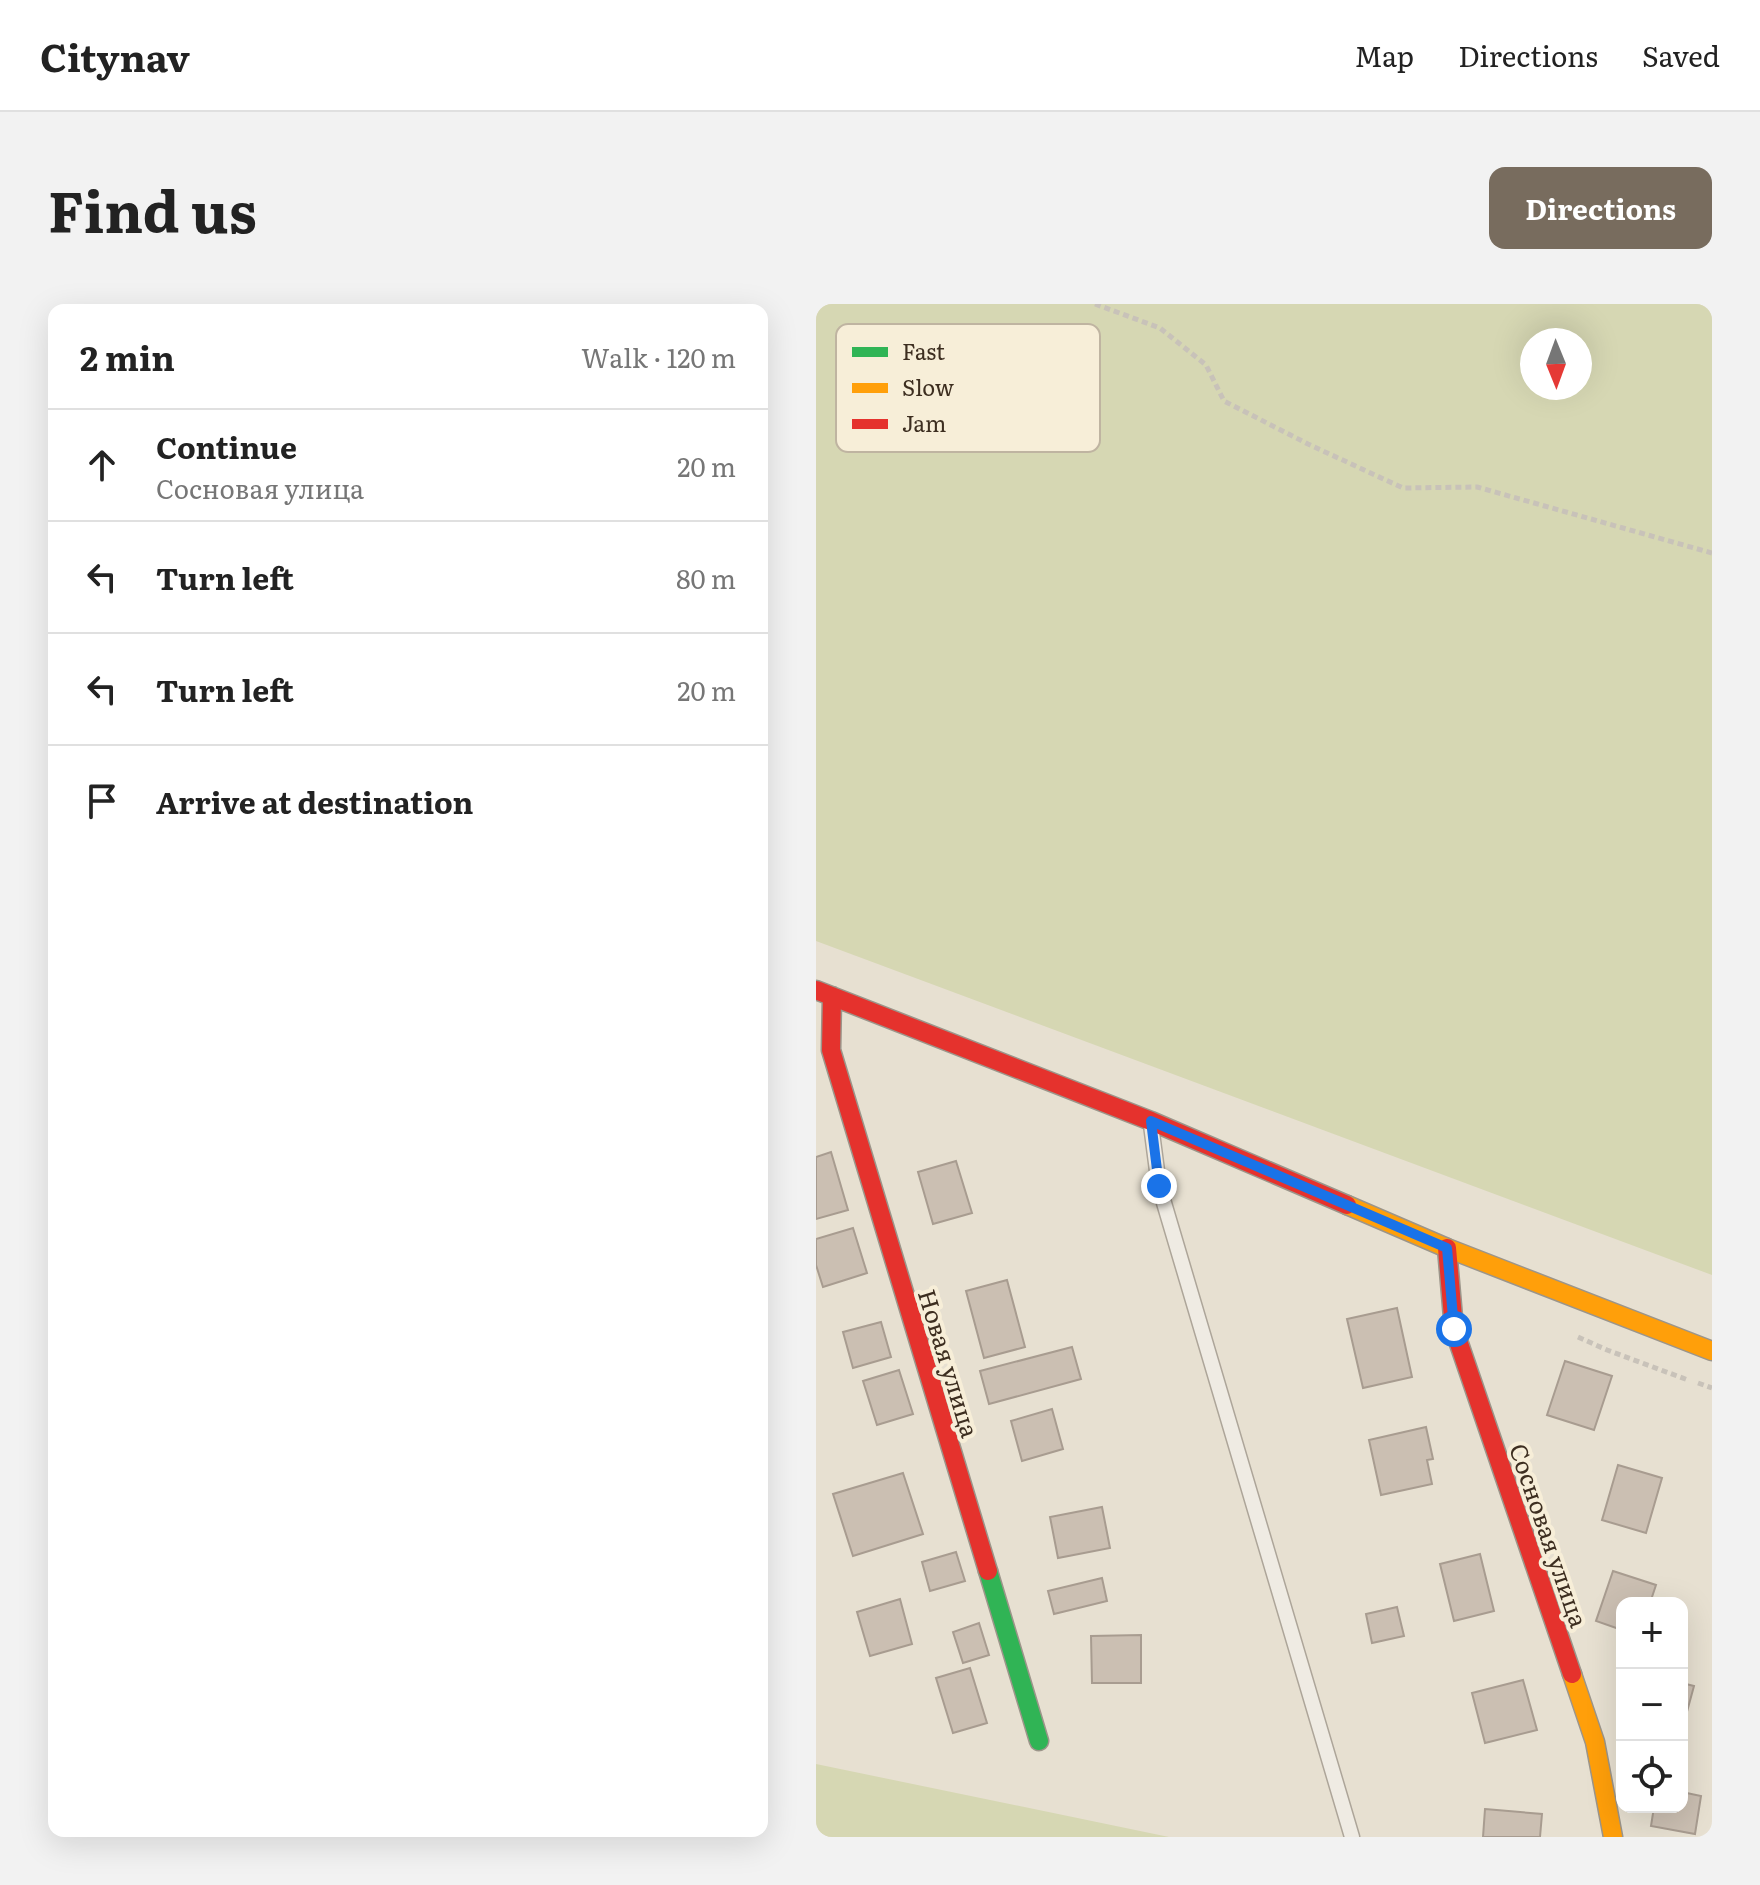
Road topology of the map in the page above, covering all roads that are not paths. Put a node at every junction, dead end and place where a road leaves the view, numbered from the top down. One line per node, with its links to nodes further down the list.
1 (824, 993): 2 (street); 5 (street, Новая улица)
2 (1151, 1121): 3 (street); 6 (lane)
3 (1447, 1248): 4 (street); 7 (street, Сосновая улица)
4 (1712, 1351)
5 (1039, 1741)
6 (1352, 1837)
7 (1613, 1837)

